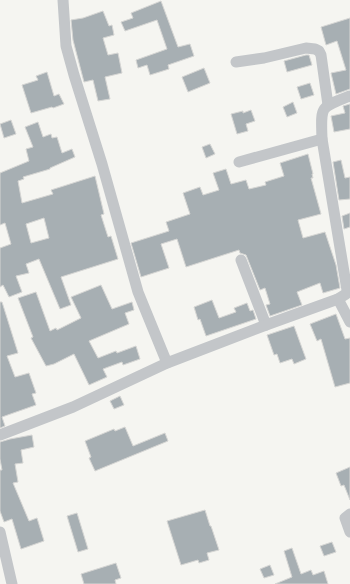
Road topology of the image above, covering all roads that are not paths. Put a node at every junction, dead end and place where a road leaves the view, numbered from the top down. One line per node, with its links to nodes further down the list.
1 (63, 0): 11 (street)
2 (236, 62): 4 (street)
3 (350, 96): 4 (street)
4 (328, 105): 5 (street)
5 (322, 139): 6 (street); 8 (street)
6 (239, 162)
7 (241, 260): 10 (street)
8 (338, 299): 9 (street); 10 (street)
9 (350, 322)
10 (266, 325): 11 (street)
11 (167, 363): 12 (street)
12 (0, 435)
13 (350, 514): 15 (street)
14 (0, 532): 16 (street)
15 (350, 532)
16 (12, 584)

